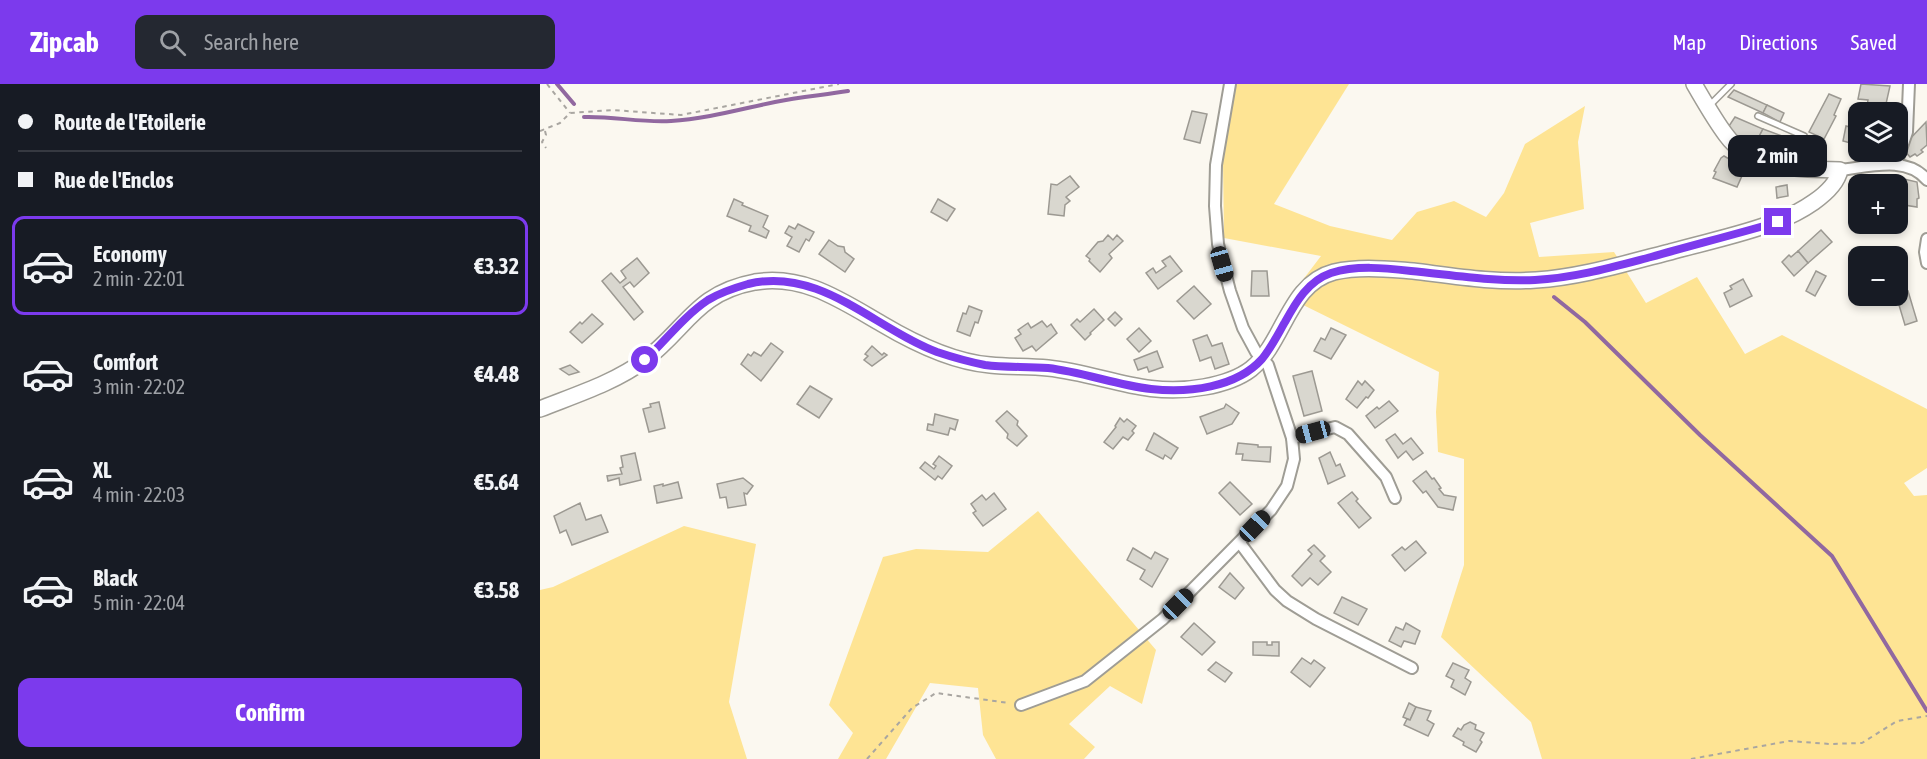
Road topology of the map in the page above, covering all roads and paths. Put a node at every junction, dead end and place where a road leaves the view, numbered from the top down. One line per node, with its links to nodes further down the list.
1 (547, 84): 8 (path)
2 (839, 84): 8 (path)
3 (1230, 84): 20 (street)
4 (1694, 84): 7 (street)
5 (1731, 84): 7 (lane)
6 (1909, 84): 14 (street)
7 (1708, 107): 15 (street)
8 (570, 113): 10 (path)
9 (1758, 116): 15 (lane)
10 (545, 131): 11 (path); 12 (path)
11 (540, 132)
12 (546, 148)
13 (1927, 162): 17 (street)
14 (1896, 164): 16 (street); 17 (street)
15 (1792, 168): 16 (street)
16 (1840, 170): 20 (street)
17 (1924, 176)
18 (1927, 239): 19 (street)
19 (1927, 263)
20 (1262, 358): 21 (street); 22 (street)
21 (540, 409)
22 (1292, 438): 23 (street); 24 (street)
23 (1395, 498)
24 (1240, 543): 25 (street); 26 (street)
25 (1413, 668)
26 (1021, 705): 28 (path)
27 (1927, 716): 29 (path)
28 (867, 759)
29 (1691, 759)

